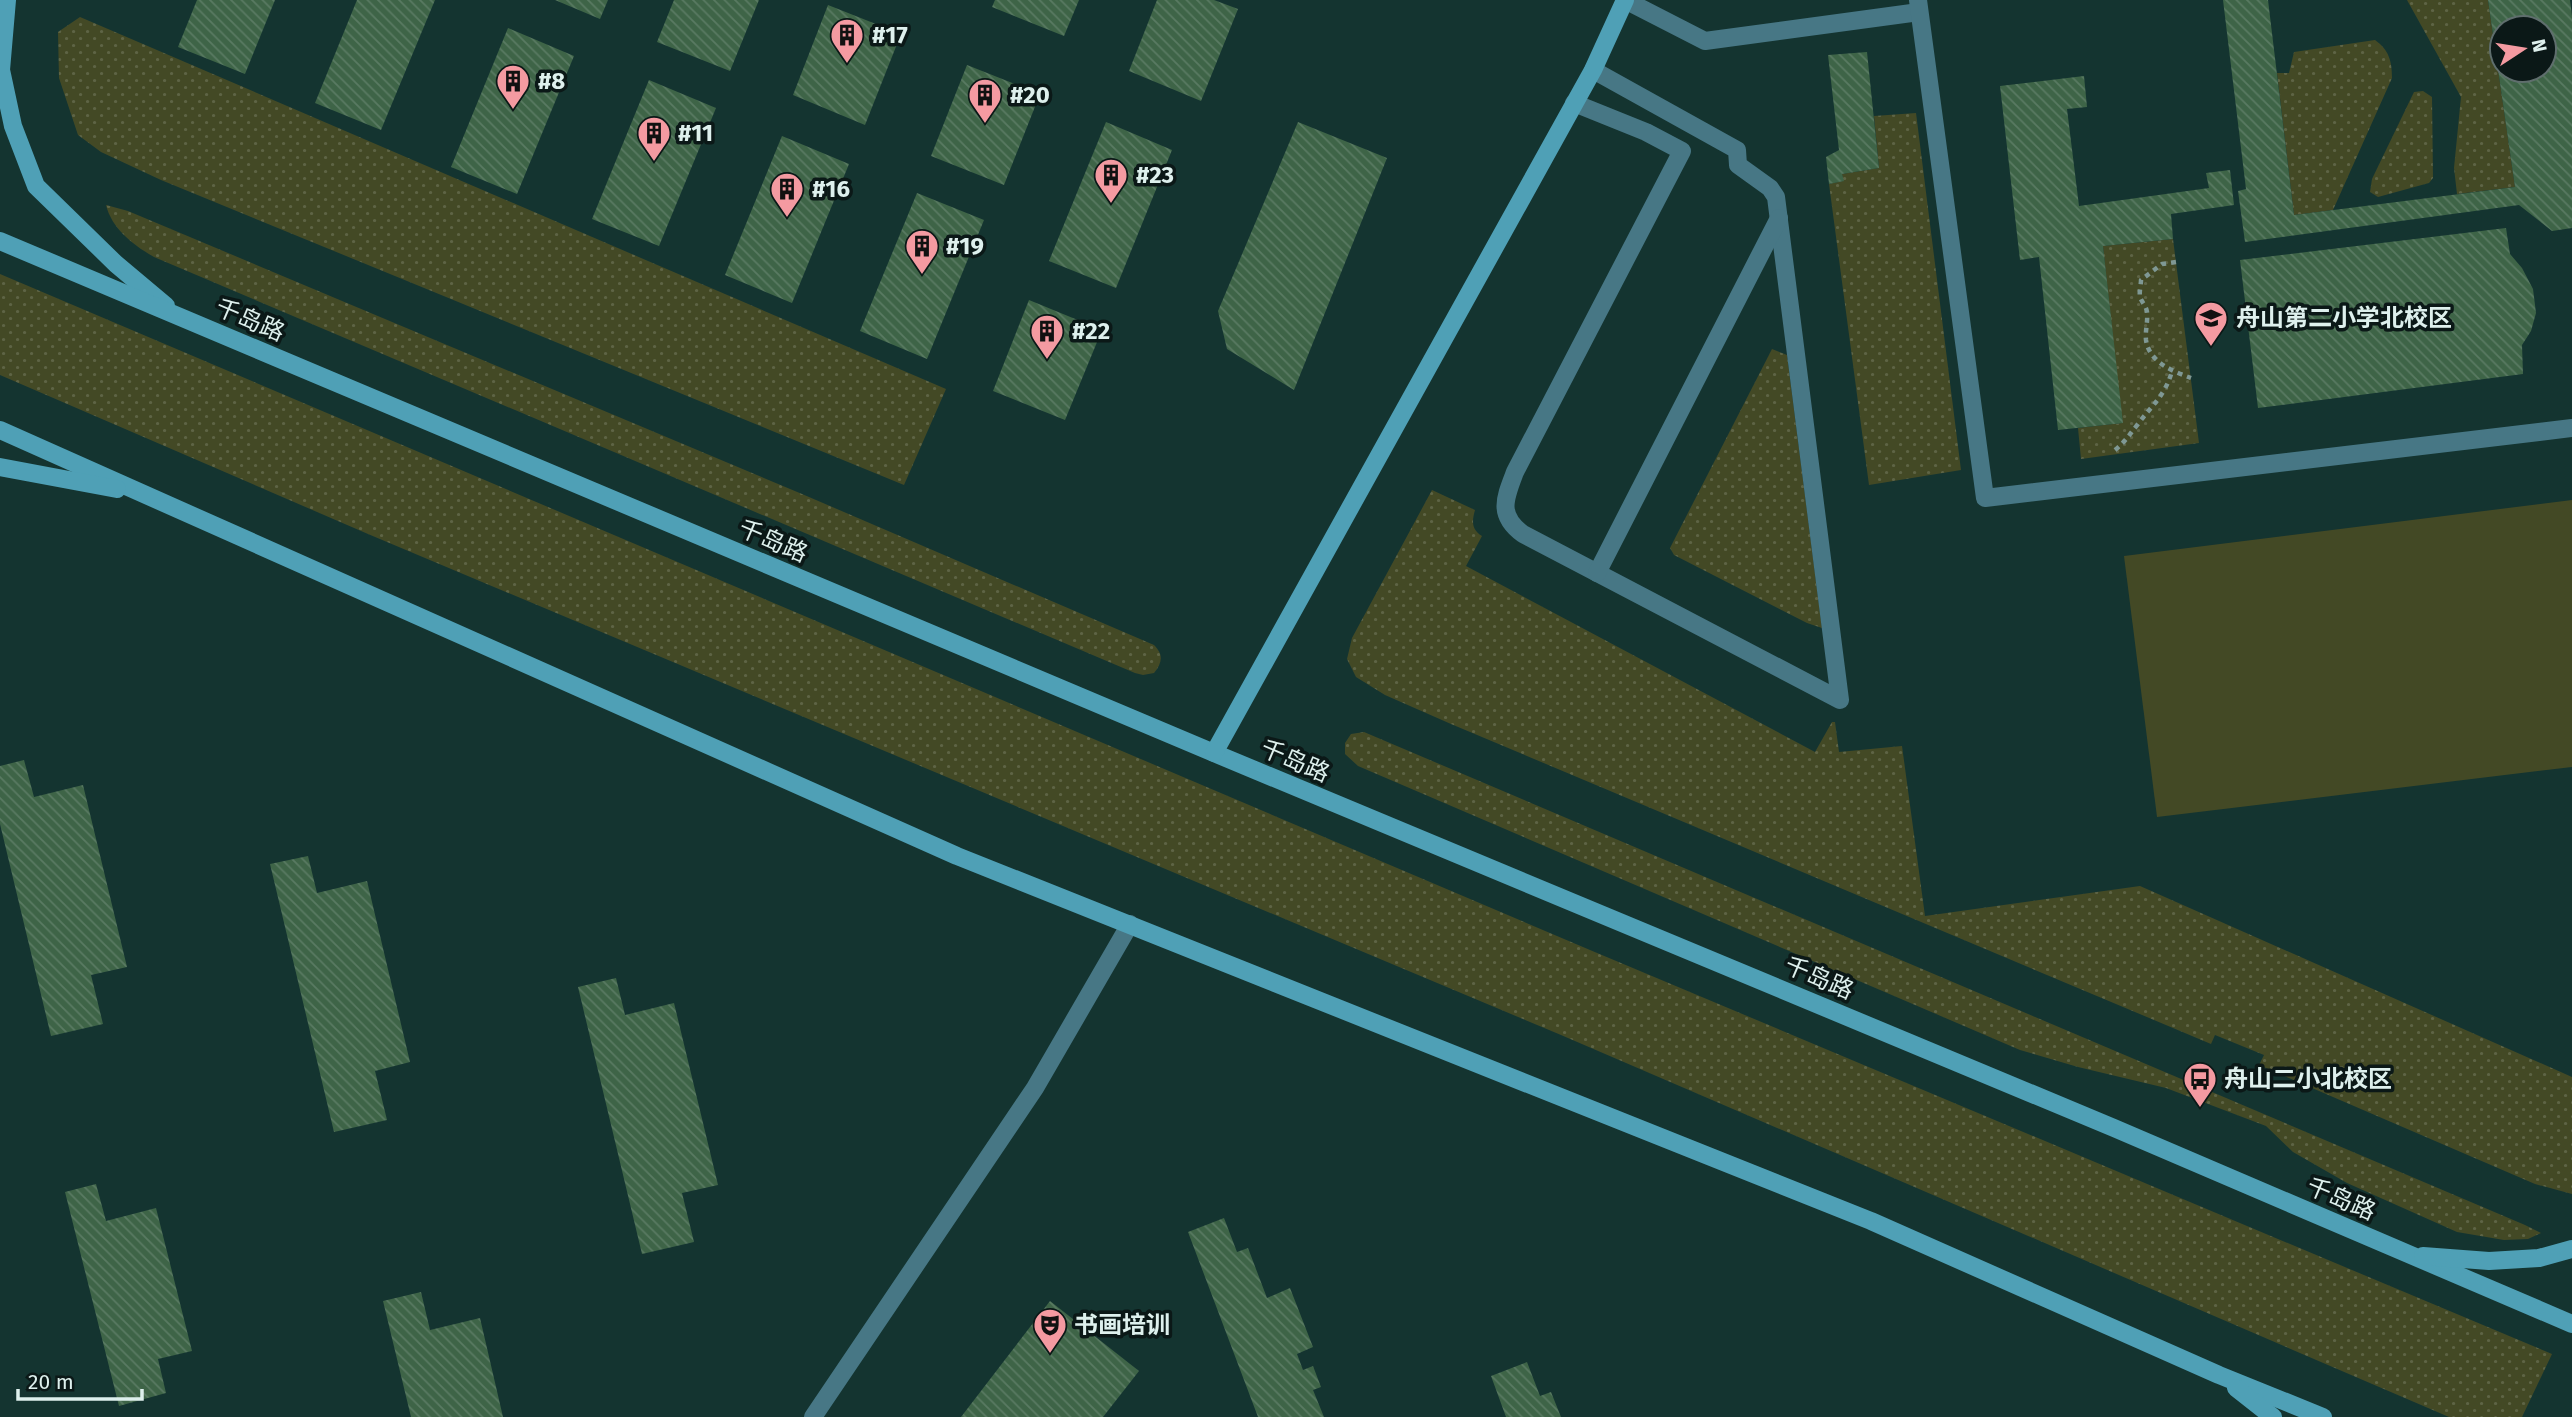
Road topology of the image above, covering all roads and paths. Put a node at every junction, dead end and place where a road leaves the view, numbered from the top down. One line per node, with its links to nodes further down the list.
1 (7, 0): 9 (street)
2 (1625, 0): 3 (street); 4 (street)
3 (1919, 6): 15 (street)
4 (1593, 71): 5 (street); 6 (street)
5 (1574, 103): 17 (street); 18 (street)
6 (1779, 218): 17 (street); 17 (street)
7 (0, 241): 9 (street, 千岛路)
8 (2176, 261): 10 (path)
9 (180, 317): 18 (street, 千岛路)
10 (2172, 371): 11 (path); 15 (path)
11 (2191, 378)
12 (2572, 428): 15 (street)
13 (0, 430): 16 (street)
14 (0, 467): 16 (street)
15 (2112, 483)
16 (145, 494): 19 (street)
17 (1597, 573)
18 (1214, 753): 21 (street, 千岛路)
19 (1130, 924): 23 (street); 24 (street)
20 (2572, 1249): 21 (street)
21 (2410, 1255): 22 (street, 千岛路)
22 (2572, 1324)
23 (2219, 1375): 25 (street); 26 (street)
24 (813, 1417)
25 (2273, 1417)
26 (2323, 1417)

